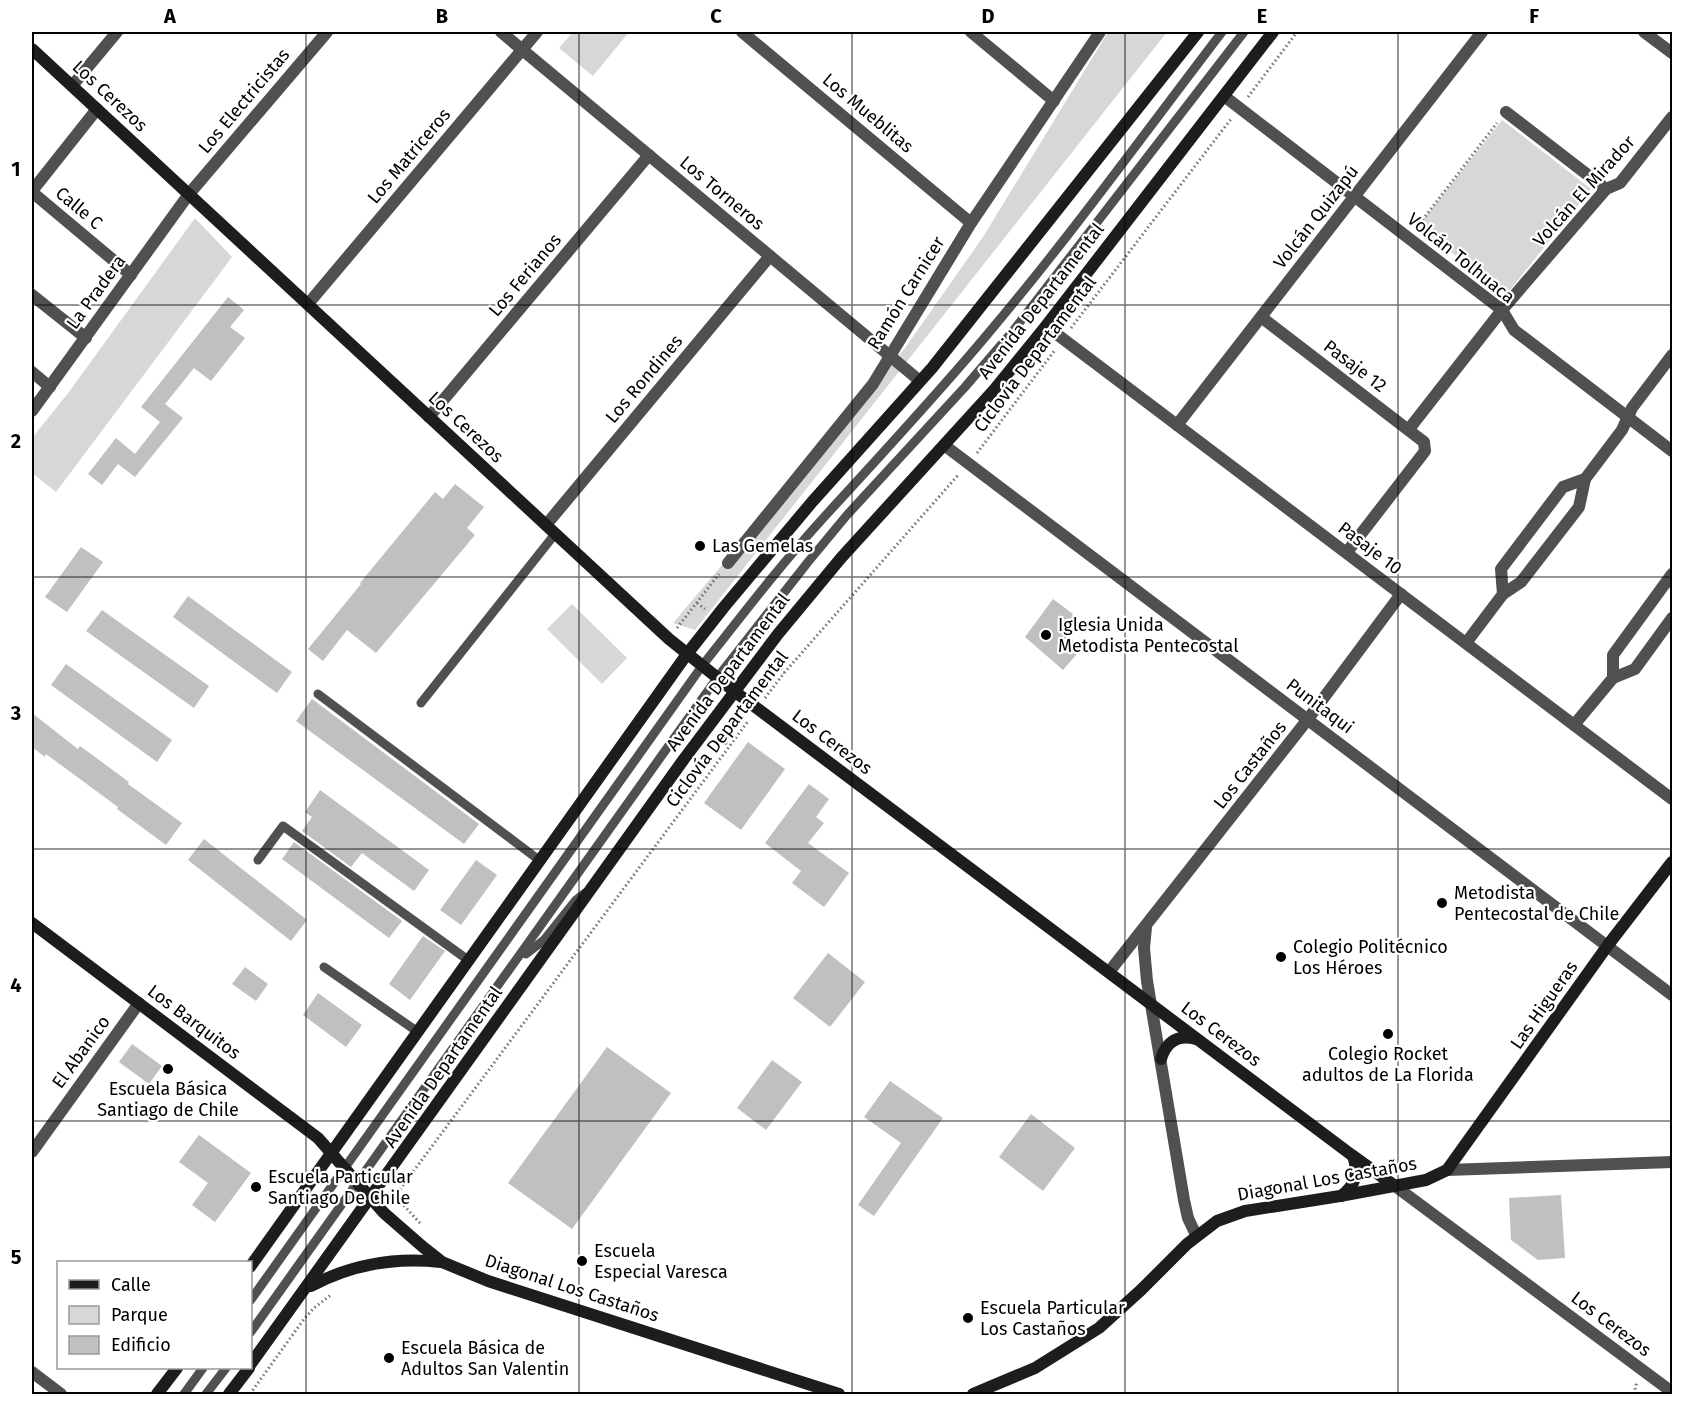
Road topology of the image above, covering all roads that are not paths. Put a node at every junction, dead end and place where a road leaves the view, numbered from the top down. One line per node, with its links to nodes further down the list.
1 (117, 32): 17 (street)
2 (327, 32): 26 (street, Los Electricistas)
3 (501, 32): 15 (street, Los Torneros)
4 (537, 32): 15 (street, Los Matriceros)
5 (742, 32): 28 (street, Los Mueblitas)
6 (971, 32): 19 (street)
7 (1101, 32): 19 (street, Ramón Carnicer)
8 (1198, 32): 40 (street)
9 (1222, 32): 59 (lane)
10 (1244, 32): 60 (lane)
11 (1274, 32): 18 (street, Avenida Departamental)
12 (1482, 32): 27 (street, Volcán Quizapú)
13 (1644, 32): 16 (street)
14 (32, 49): 17 (street, Los Cerezos)
15 (522, 49): 23 (street, Los Torneros); 32 (street, Los Matriceros)
16 (1672, 53)
17 (72, 86): 20 (street, Los Cerezos)
18 (1224, 96): 27 (street, Volcán Tolhuaca); 35 (street, Avenida Departamental)
19 (1054, 101): 28 (street, Ramón Carnicer)
20 (97, 109): 25 (street); 26 (street, Los Cerezos)
21 (1506, 112): 24 (street)
22 (1672, 117): 24 (street, Volcán El Mirador)
23 (649, 155): 29 (street, Los Torneros); 43 (street, Los Ferianos)
24 (1606, 189): 33 (street, Volcán El Mirador)
25 (32, 192): 30 (street, Calle C)
26 (189, 194): 30 (street, La Pradera); 32 (street, Los Cerezos)
27 (1354, 196): 33 (street, Volcán Tolhuaca); 34 (street, Volcán Quizapú)
28 (971, 223): 37 (street, Ramón Carnicer)
29 (770, 256): 37 (street, Los Torneros); 50 (street, Los Rondines)
30 (131, 275): 36 (street, La Pradera)
31 (32, 295): 36 (street)
32 (308, 304): 43 (street, Los Cerezos)
33 (1502, 310): 44 (street, Volcán Tolhuaca); 46 (street, Volcán El Mirador)
34 (1261, 317): 45 (street, Volcán Quizapú); 46 (street, Pasaje 12)
35 (1046, 326): 45 (street, Pasaje 10); 47 (street, Avenida Departamental)
36 (86, 338): 41 (street, La Pradera)
37 (889, 355): 40 (street, Los Torneros); 52 (street, Ramón Carnicer)
38 (1672, 355): 44 (street)
39 (32, 372): 41 (street)
40 (920, 381): 58 (street)
41 (50, 387): 42 (street, La Pradera)
42 (32, 411)
43 (429, 417): 50 (street, Los Cerezos)
44 (1628, 417): 48 (street, Volcán Tolhuaca); 49 (street)
45 (1177, 424): 51 (street, Pasaje 10)
46 (1409, 429): 51 (street, Pasaje 12)
47 (944, 446): 62 (street, Avenida Departamental); 65 (street, Punitaqui)
48 (1672, 451)
49 (1585, 479): 55 (street); 55 (street)
50 (551, 530): 58 (street, Los Cerezos); 64 (lane)
51 (1347, 552): 54 (street, Pasaje 10)
52 (728, 563)
53 (1672, 574): 61 (street)
54 (1401, 594): 57 (street, Pasaje 10); 65 (street, Los Castaños)
55 (1503, 594): 57 (street)
56 (1672, 618): 61 (street)
57 (1466, 643): 66 (street, Pasaje 10)
58 (687, 654): 59 (street, Los Cerezos); 69 (street)
59 (702, 666): 60 (street, Los Cerezos); 89 (lane)
60 (717, 678): 62 (street, Los Cerezos); 76 (lane)
61 (1613, 678): 66 (street)
62 (734, 692): 71 (street, Avenida Departamental); 78 (street, Los Cerezos)
63 (318, 694): 69 (lane)
64 (421, 703)
65 (1308, 719): 73 (street, Los Castaños); 74 (street, Punitaqui)
66 (1574, 725): 67 (street, Pasaje 10)
67 (1672, 799)
68 (258, 860): 75 (lane)
69 (539, 860): 75 (street)
70 (1672, 862): 74 (street, Las Higueras)
71 (595, 885): 76 (lane); 94 (street, Avenida Departamental)
72 (32, 923): 80 (street, Los Barquitos)
73 (1146, 927): 78 (street, Los Castaños); 81 (street)
74 (1608, 945): 79 (street, Punitaqui); 90 (street, Las Higueras)
75 (468, 960): 82 (street)
76 (515, 963): 91 (lane)
77 (324, 967): 82 (lane)
78 (1109, 972): 81 (street, Los Cerezos)
79 (1672, 995)
80 (139, 1003): 85 (street, El Abanico); 86 (street, Los Barquitos)
81 (1150, 1004): 83 (street, Los Cerezos); 84 (street)
82 (418, 1032): 86 (street)
83 (1199, 1040): 84 (street); 87 (street, Los Cerezos)
84 (1161, 1059): 95 (street)
85 (32, 1152)
86 (331, 1154): 89 (street, Diagonal Los Castaños); 97 (street)
87 (1353, 1156): 92 (street, Los Cerezos); 93 (street)
88 (1672, 1162): 90 (street, Diagonal Los Castaños)
89 (345, 1168): 91 (street, Diagonal Los Castaños); 99 (lane)
90 (1447, 1170): 92 (street, Diagonal Los Castaños)
91 (359, 1183): 94 (street, Diagonal Los Castaños); 100 (lane)
92 (1395, 1186): 93 (street, Diagonal Los Castaños); 107 (street, Los Cerezos)
93 (1340, 1196): 95 (street, Diagonal Los Castaños)
94 (372, 1198): 96 (street, Diagonal Los Castaños); 98 (street, Avenida Departamental)
95 (1196, 1235): 114 (street, Diagonal Los Castaños)
96 (442, 1262): 98 (street); 113 (street, Diagonal Los Castaños)
97 (252, 1264)
98 (307, 1288): 101 (street, Avenida Departamental)
99 (252, 1298)
100 (252, 1330)
101 (252, 1363)
102 (176, 1369): 109 (street)
103 (202, 1369): 110 (lane)
104 (225, 1369): 111 (lane)
105 (248, 1369): 112 (street, Avenida Departamental)
106 (32, 1372): 108 (street)
107 (1672, 1392)
108 (61, 1395)
109 (157, 1395)
110 (184, 1395)
111 (206, 1395)
112 (229, 1395)
113 (839, 1395)
114 (973, 1395)

